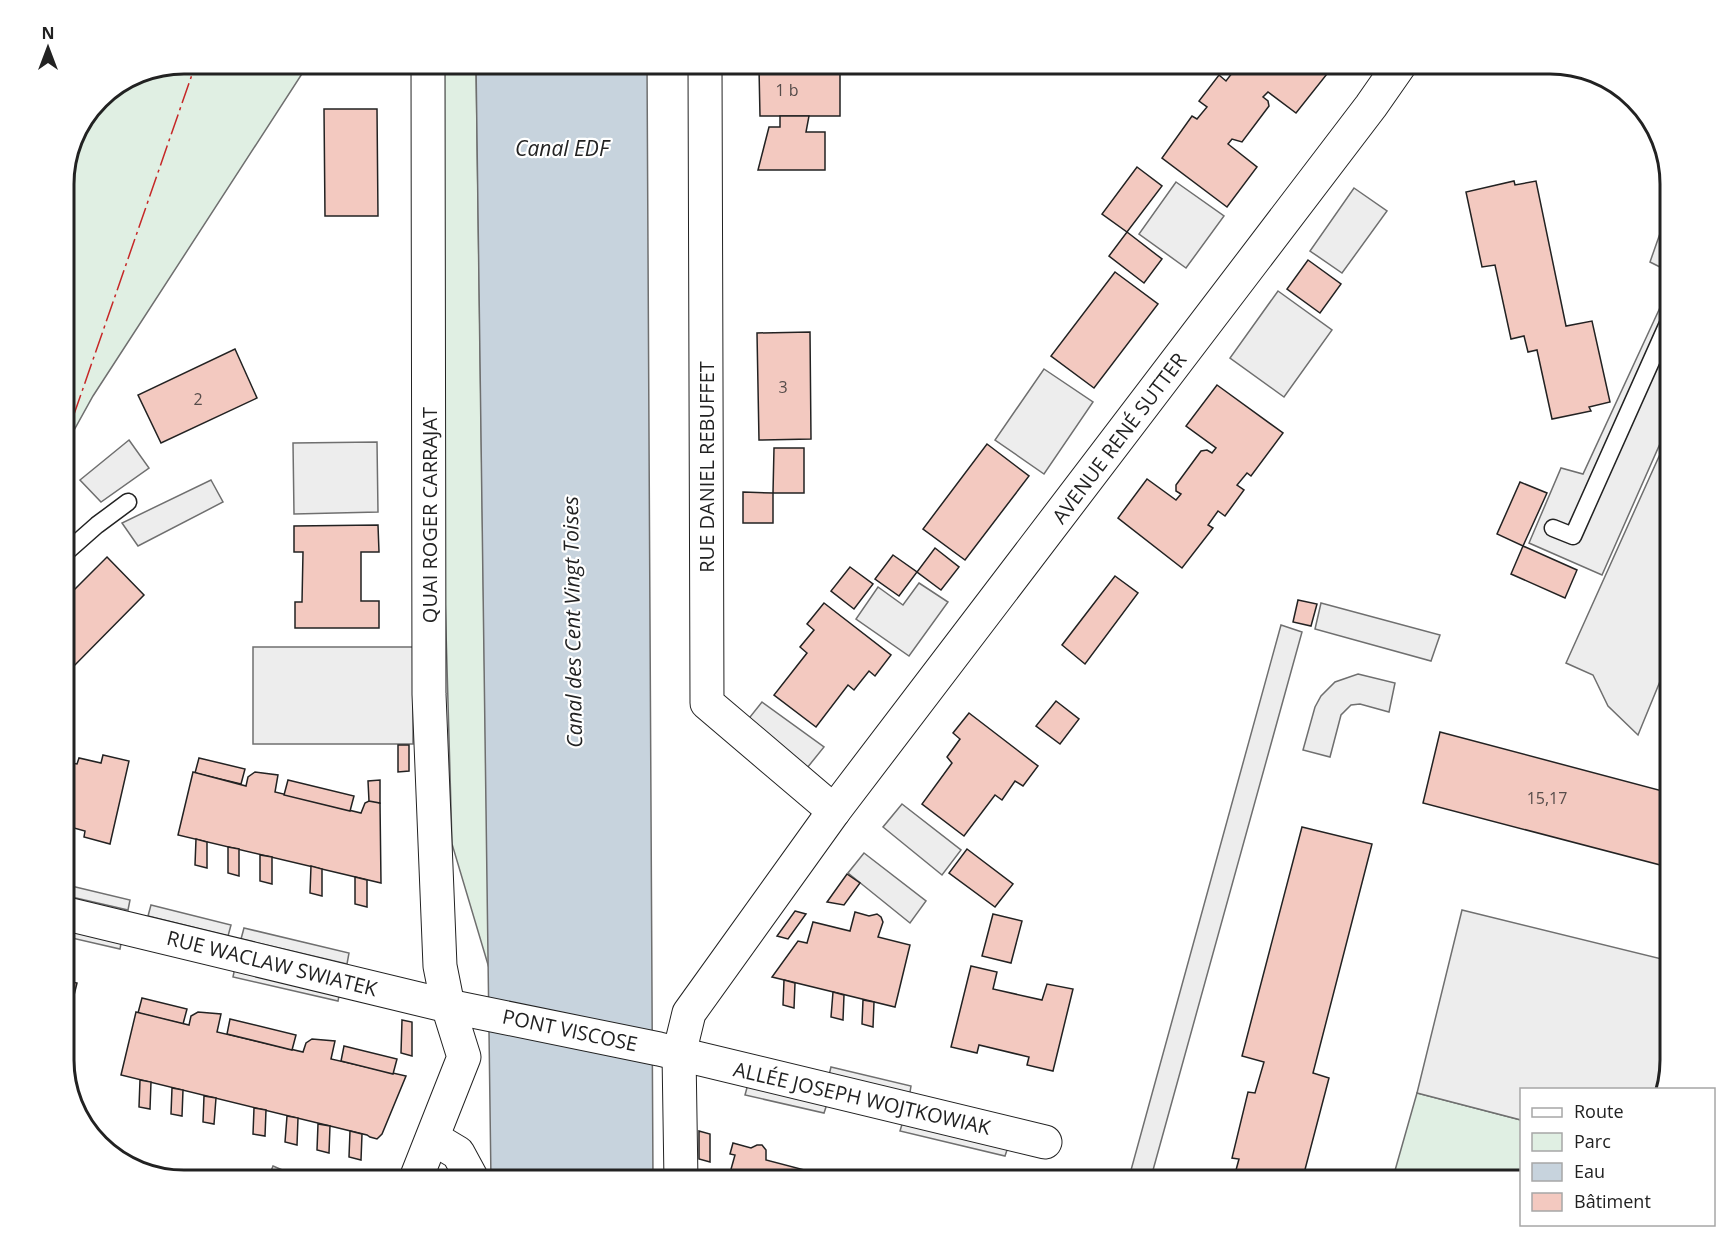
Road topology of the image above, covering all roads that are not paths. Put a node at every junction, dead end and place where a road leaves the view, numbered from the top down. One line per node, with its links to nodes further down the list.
1 (428, 74): 10 (street, QUAI ROGER CARRAJAT)
2 (705, 74): 8 (street, RUE DANIEL REBUFFET)
3 (1393, 74): 8 (street, AVENUE RENÉ SUTTER)
4 (1660, 341): 6 (lane)
5 (128, 502): 7 (lane)
6 (1553, 528)
7 (74, 545)
8 (834, 811): 12 (street, AVENUE RENÉ SUTTER)
9 (74, 916): 10 (street, RUE WACLAW SWIATEK)
10 (448, 1006): 11 (street, RUE WACLAW SWIATEK); 13 (street, QUAI ROGER CARRAJAT)
11 (482, 1012): 12 (street, PONT VISCOSE)
12 (669, 1051): 14 (street, ALLÉE JOSEPH WOJTKOWIAK); 17 (street, AVENUE RENÉ SUTTER)
13 (433, 1138): 15 (street); 16 (street)
14 (1045, 1142)
15 (420, 1170)
16 (467, 1170)
17 (680, 1170)

